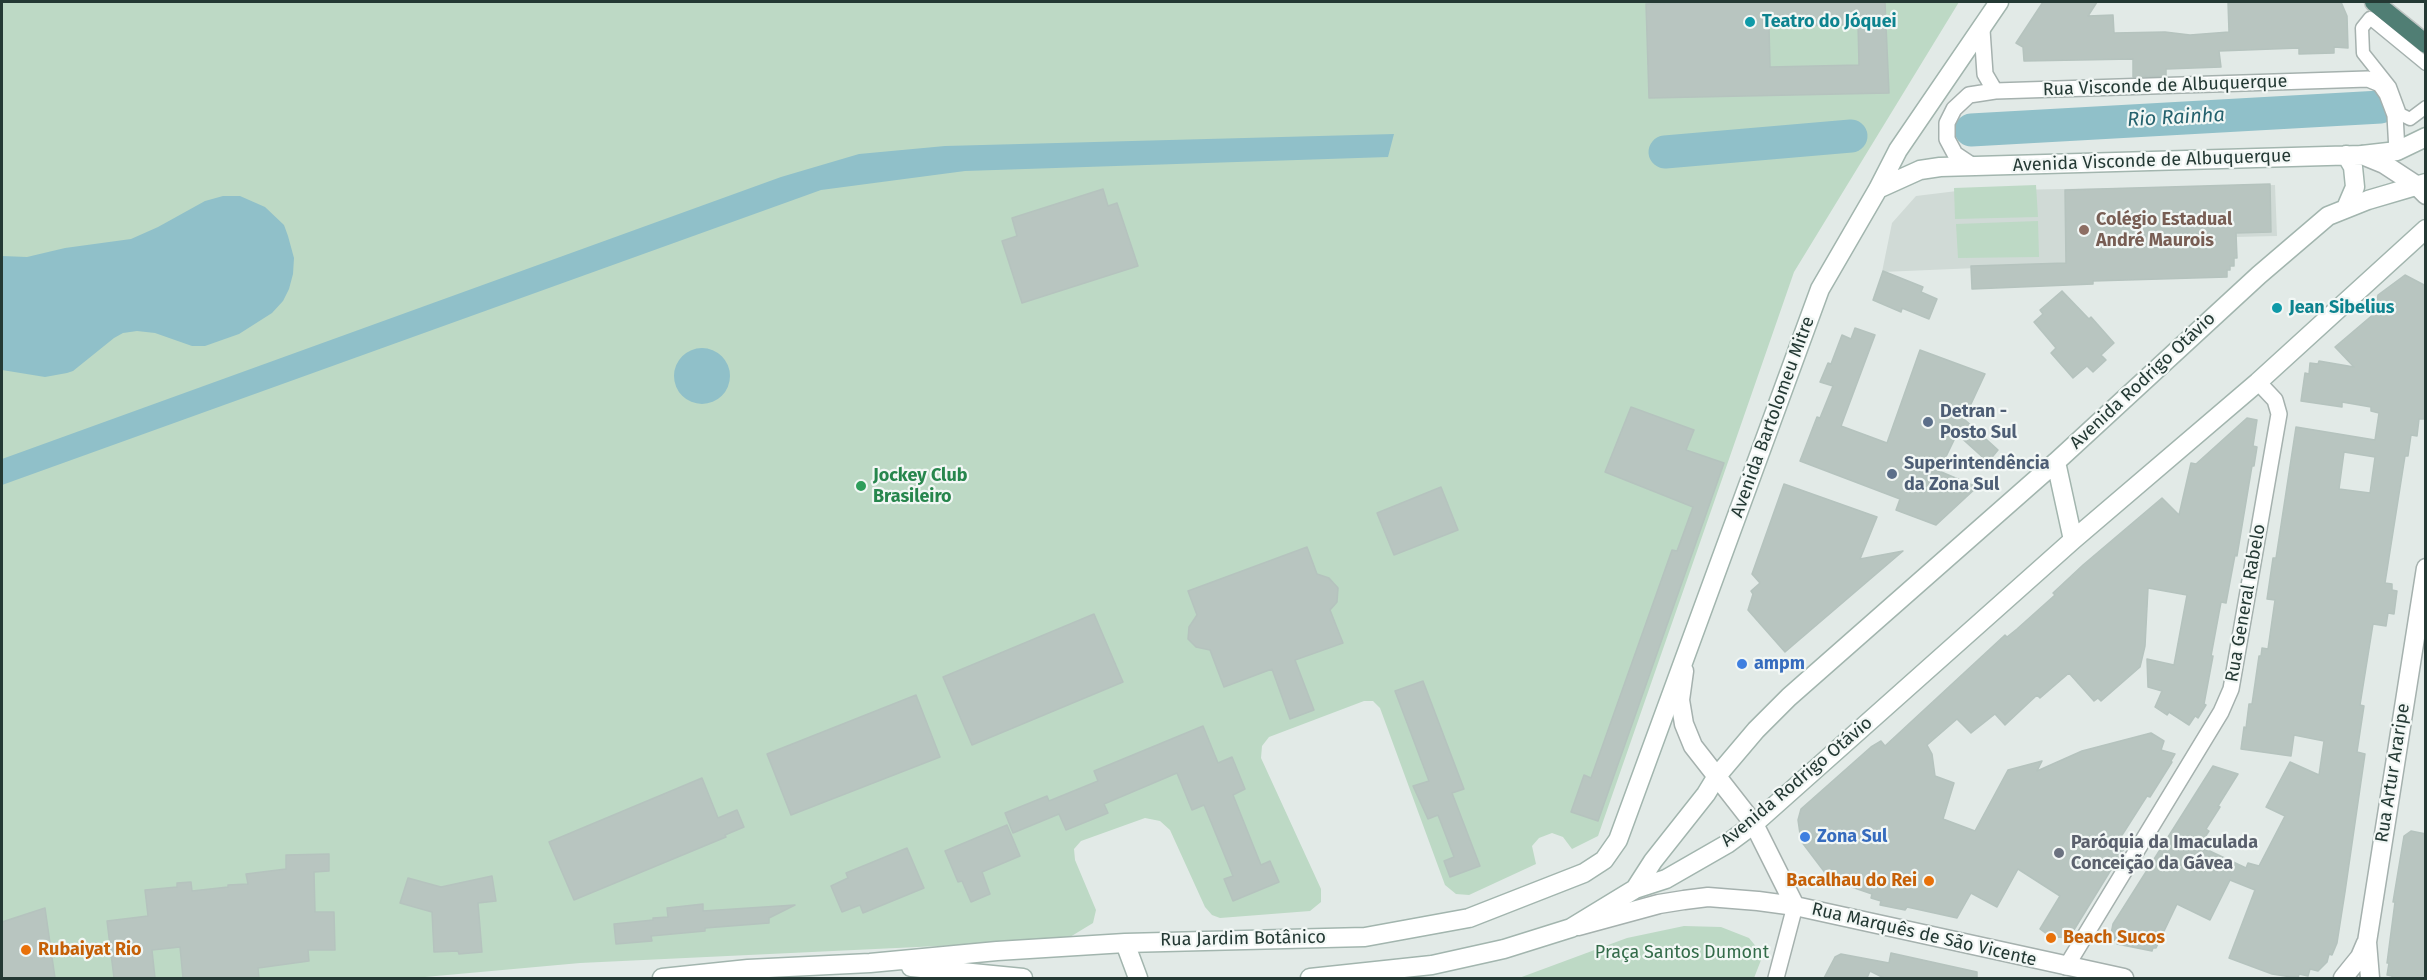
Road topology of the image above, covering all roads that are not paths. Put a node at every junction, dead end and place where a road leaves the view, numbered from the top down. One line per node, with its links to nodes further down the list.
1 (1999, 2): 3 (main road, Avenida Bartolomeu Mitre)
2 (2374, 2): 4 (highway)
3 (1982, 30): 6 (street); 13 (main road, Avenida Bartolomeu Mitre)
4 (2426, 44)
5 (2426, 64): 7 (street)
6 (1995, 91): 9 (street, Rua Visconde de Albuquerque); 11 (street, Rua Visconde de Albuquerque)
7 (2426, 107)
8 (2426, 137): 9 (main road, Avenida Visconde de Albuquerque)
9 (2397, 152): 10 (main road, Avenida Visconde de Albuquerque)
10 (2354, 155): 11 (main road, Avenida Visconde de Albuquerque); 12 (main road); 14 (main road)
11 (1973, 166): 13 (main road, Avenida Visconde de Albuquerque)
12 (2422, 188): 14 (main road, Avenida Rodrigo Otávio)
13 (1878, 189): 20 (main road, Avenida Bartolomeu Mitre)
14 (2346, 207): 17 (main road, Avenida Rodrigo Otávio)
15 (2426, 230): 16 (main road, Avenida Rodrigo Otávio)
16 (2258, 382): 18 (main road, Avenida Rodrigo Otávio); 30 (street, Rua General Rabelo)
17 (2056, 462): 18 (main road); 21 (main road, Avenida Rodrigo Otávio)
18 (2073, 540): 22 (main road, Avenida Rodrigo Otávio)
19 (2426, 568): 28 (main road, Rua Artur Araripe)
20 (1687, 652): 21 (main road); 23 (main road, Avenida Bartolomeu Mitre)
21 (1717, 776): 22 (main road); 24 (main road, Avenida Rodrigo Otávio)
22 (1754, 824): 24 (main road, Avenida Rodrigo Otávio); 25 (main road)
23 (1604, 860): 27 (main road, Rua Jardim Botânico)
24 (1635, 889): 26 (main road)
25 (1795, 906): 26 (main road); 30 (main road, Rua Marquês de São Vicente); 35 (street)
26 (1571, 928): 34 (main road)
27 (1125, 942): 29 (main road, Rua Jardim Botânico); 33 (main road)
28 (2367, 942): 37 (main road); 38 (main road, Rua Artur Araripe)
29 (870, 963): 31 (main road, Rua Jardim Botânico); 32 (main road, Rua Jardim Botânico)
30 (2066, 967): 36 (main road, Rua Marquês de São Vicente)
31 (662, 978)
32 (1023, 978)
33 (1138, 978)
34 (1310, 978)
35 (1776, 978)
36 (2124, 978)
37 (2343, 978)
38 (2370, 978)

